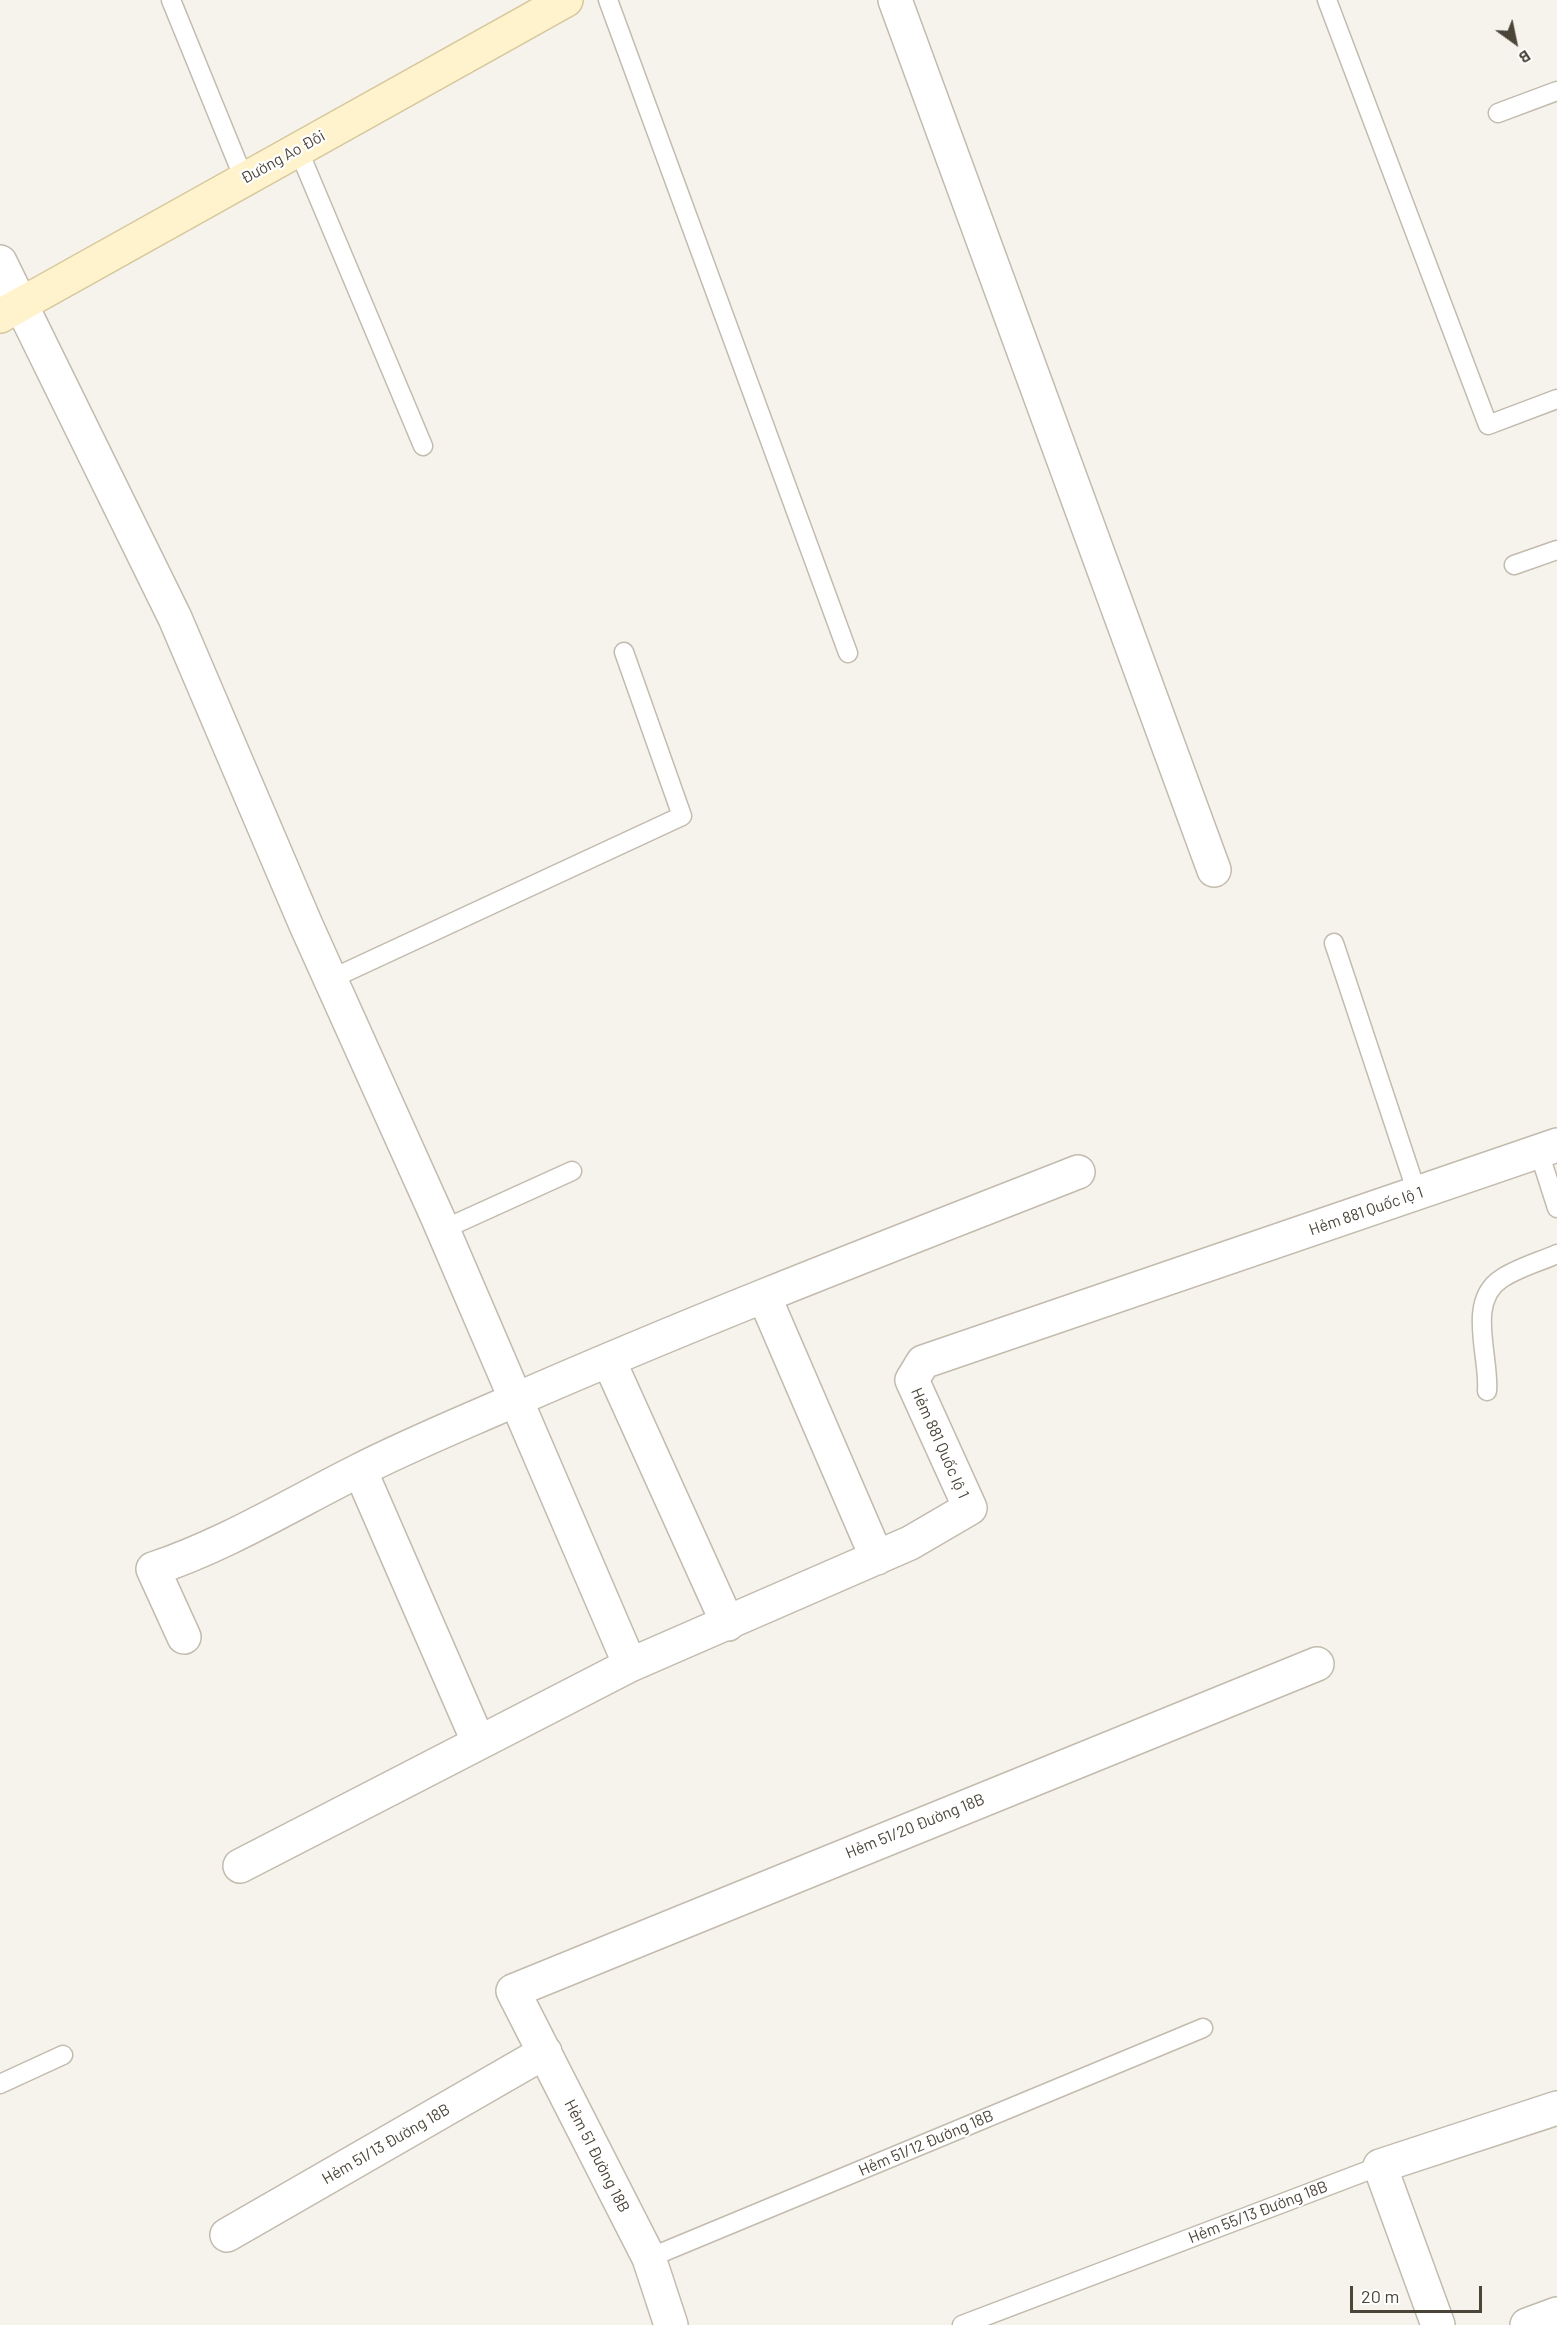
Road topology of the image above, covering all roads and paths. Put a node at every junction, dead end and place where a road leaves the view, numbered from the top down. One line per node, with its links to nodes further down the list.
1 (171, 0): 9 (lane)
2 (608, 0): 17 (lane)
3 (895, 0): 18 (street)
4 (1327, 0): 12 (lane)
5 (563, 1): 8 (street, Đường Ao Đôi)
6 (1557, 91): 7 (lane)
7 (1498, 113)
8 (298, 148): 9 (street, Đường Ao Đôi); 13 (lane)
9 (244, 179): 11 (street, Đường Ao Đôi)
10 (0, 261): 11 (street)
11 (10, 311): 20 (street)
12 (1557, 399)
13 (423, 446)
14 (1557, 550): 15 (lane)
15 (1514, 565)
16 (624, 652): 20 (lane)
17 (848, 653)
18 (1214, 870)
19 (1335, 943): 24 (lane)
20 (331, 979): 26 (street)
21 (1548, 1149): 24 (street, Hẻm 881 Quốc lộ 1); 25 (lane)
22 (572, 1171): 26 (lane)
23 (1078, 1172): 28 (street)
24 (1417, 1193): 33 (street, Hẻm 881 Quốc lộ 1)
25 (1557, 1208)
26 (442, 1230): 31 (street)
27 (1557, 1254): 30 (lane)
28 (764, 1296): 29 (street); 33 (street)
29 (609, 1361): 31 (street); 34 (street)
30 (1486, 1391)
31 (516, 1400): 32 (street); 37 (street)
32 (360, 1470): 35 (street); 38 (street)
33 (877, 1558): 34 (street, Hẻm 881 Quốc lộ 1)
34 (728, 1624): 37 (street, Hẻm 881 Quốc lộ 1)
35 (184, 1637)
36 (1317, 1664): 40 (street, Hẻm 51/20 Đường 18B)
37 (630, 1665): 38 (street, Hẻm 881 Quốc lộ 1)
38 (478, 1741): 39 (street)
39 (240, 1866)
40 (513, 1991): 42 (street, Hẻm 51 Đường 18B)
41 (1203, 2028): 48 (lane, Hẻm 51/12 Đường 18B)
42 (545, 2052): 47 (street, Hẻm 51/13 Đường 18B); 48 (street, Hẻm 51 Đường 18B)
43 (63, 2055): 44 (lane)
44 (0, 2084)
45 (1557, 2108): 46 (street, Hẻm 55/13 Đường 18B)
46 (1380, 2166): 51 (lane, Hẻm 55/13 Đường 18B); 52 (street)
47 (227, 2235)
48 (649, 2258): 50 (street, Hẻm 51 Đường 18B)
49 (1557, 2314): 53 (street)
50 (671, 2325)
51 (962, 2325)
52 (1438, 2325)
53 (1527, 2325)

